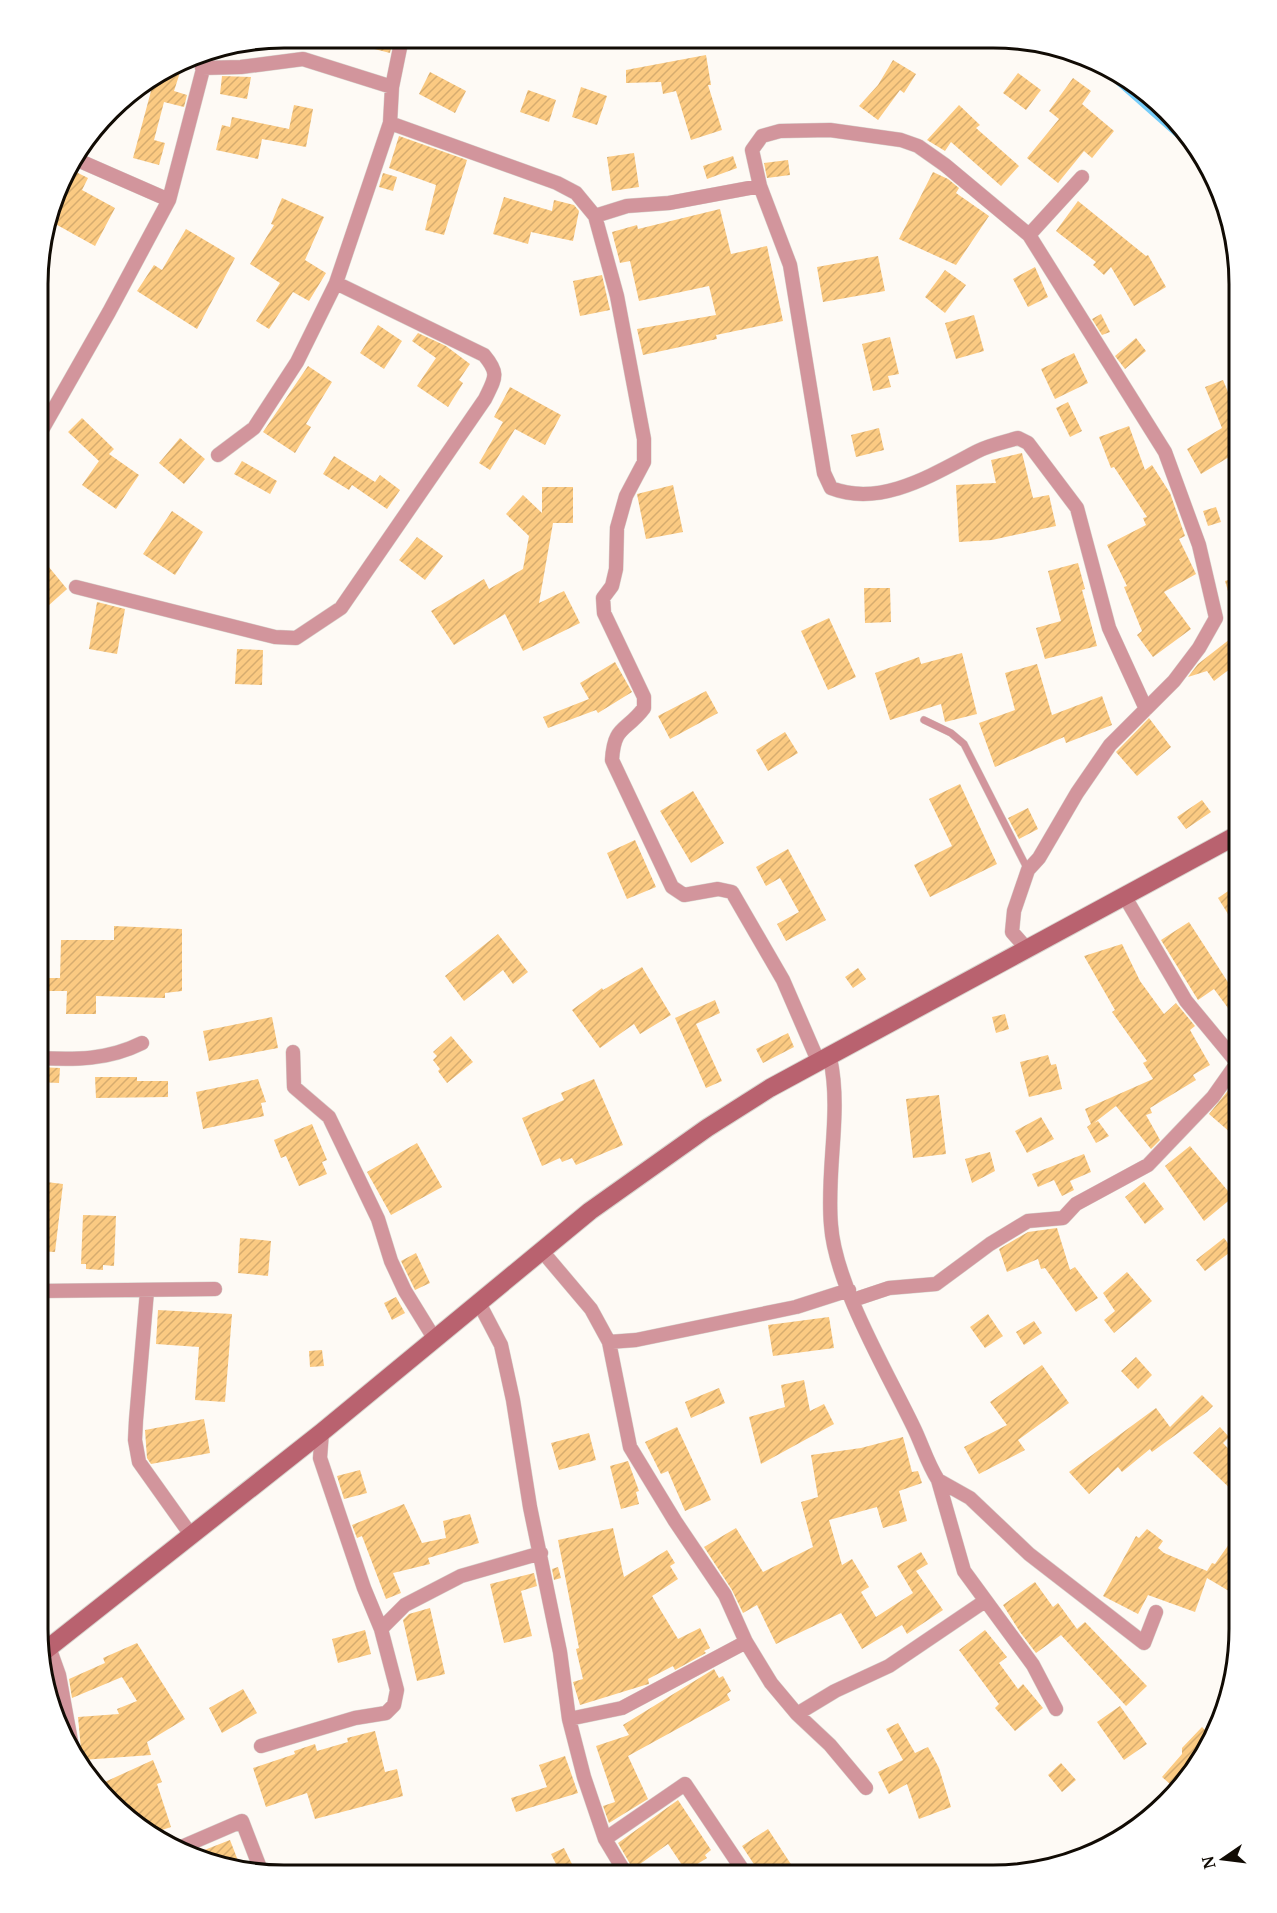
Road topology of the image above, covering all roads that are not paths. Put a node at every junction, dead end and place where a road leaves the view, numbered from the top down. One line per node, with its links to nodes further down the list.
1 (400, 48): 4 (street)
2 (204, 62): 3 (street)
3 (202, 68): 4 (street); 9 (street)
4 (392, 87): 5 (street)
5 (390, 123): 10 (street); 12 (street)
6 (82, 162): 9 (street)
7 (1082, 177): 11 (street)
8 (760, 186): 10 (street); 11 (street); 16 (street)
9 (169, 200): 13 (street)
10 (595, 216): 26 (street)
11 (1029, 235): 16 (street)
12 (336, 283): 14 (street); 15 (street)
13 (48, 419)
14 (218, 455)
15 (76, 587)
16 (1146, 709): 19 (street)
17 (924, 720): 19 (lane)
18 (1229, 840): 20 (main road)
19 (1028, 870): 21 (street)
20 (1125, 897): 21 (main road); 24 (street)
21 (1027, 949): 26 (main road)
22 (142, 1043): 25 (street)
23 (293, 1052): 34 (street)
24 (1229, 1053)
25 (48, 1058)
26 (824, 1060): 28 (main road); 32 (street)
27 (1229, 1076): 32 (street)
28 (543, 1251): 33 (main road); 35 (street)
29 (215, 1290): 31 (street)
30 (48, 1291): 31 (street)
31 (147, 1291): 38 (street)
32 (851, 1295): 35 (street); 37 (street)
33 (479, 1303): 34 (main road); 39 (street)
34 (434, 1338): 36 (main road)
35 (609, 1342): 43 (street)
36 (322, 1432): 38 (main road); 42 (street)
37 (938, 1480): 40 (street); 41 (street)
38 (190, 1535): 44 (main road)
39 (541, 1553): 42 (street); 48 (street)
40 (985, 1601): 46 (street); 47 (street)
41 (1156, 1611)
42 (381, 1629): 50 (street)
43 (746, 1642): 47 (street); 48 (street)
44 (49, 1647)
45 (50, 1658): 49 (street)
46 (1056, 1709)
47 (797, 1714): 51 (street)
48 (568, 1719): 52 (street)
49 (67, 1721)
50 (261, 1746)
51 (866, 1788)
52 (606, 1839): 55 (street); 56 (street)
53 (188, 1844): 54 (street)
54 (258, 1863)
55 (621, 1865)
56 (739, 1865)

